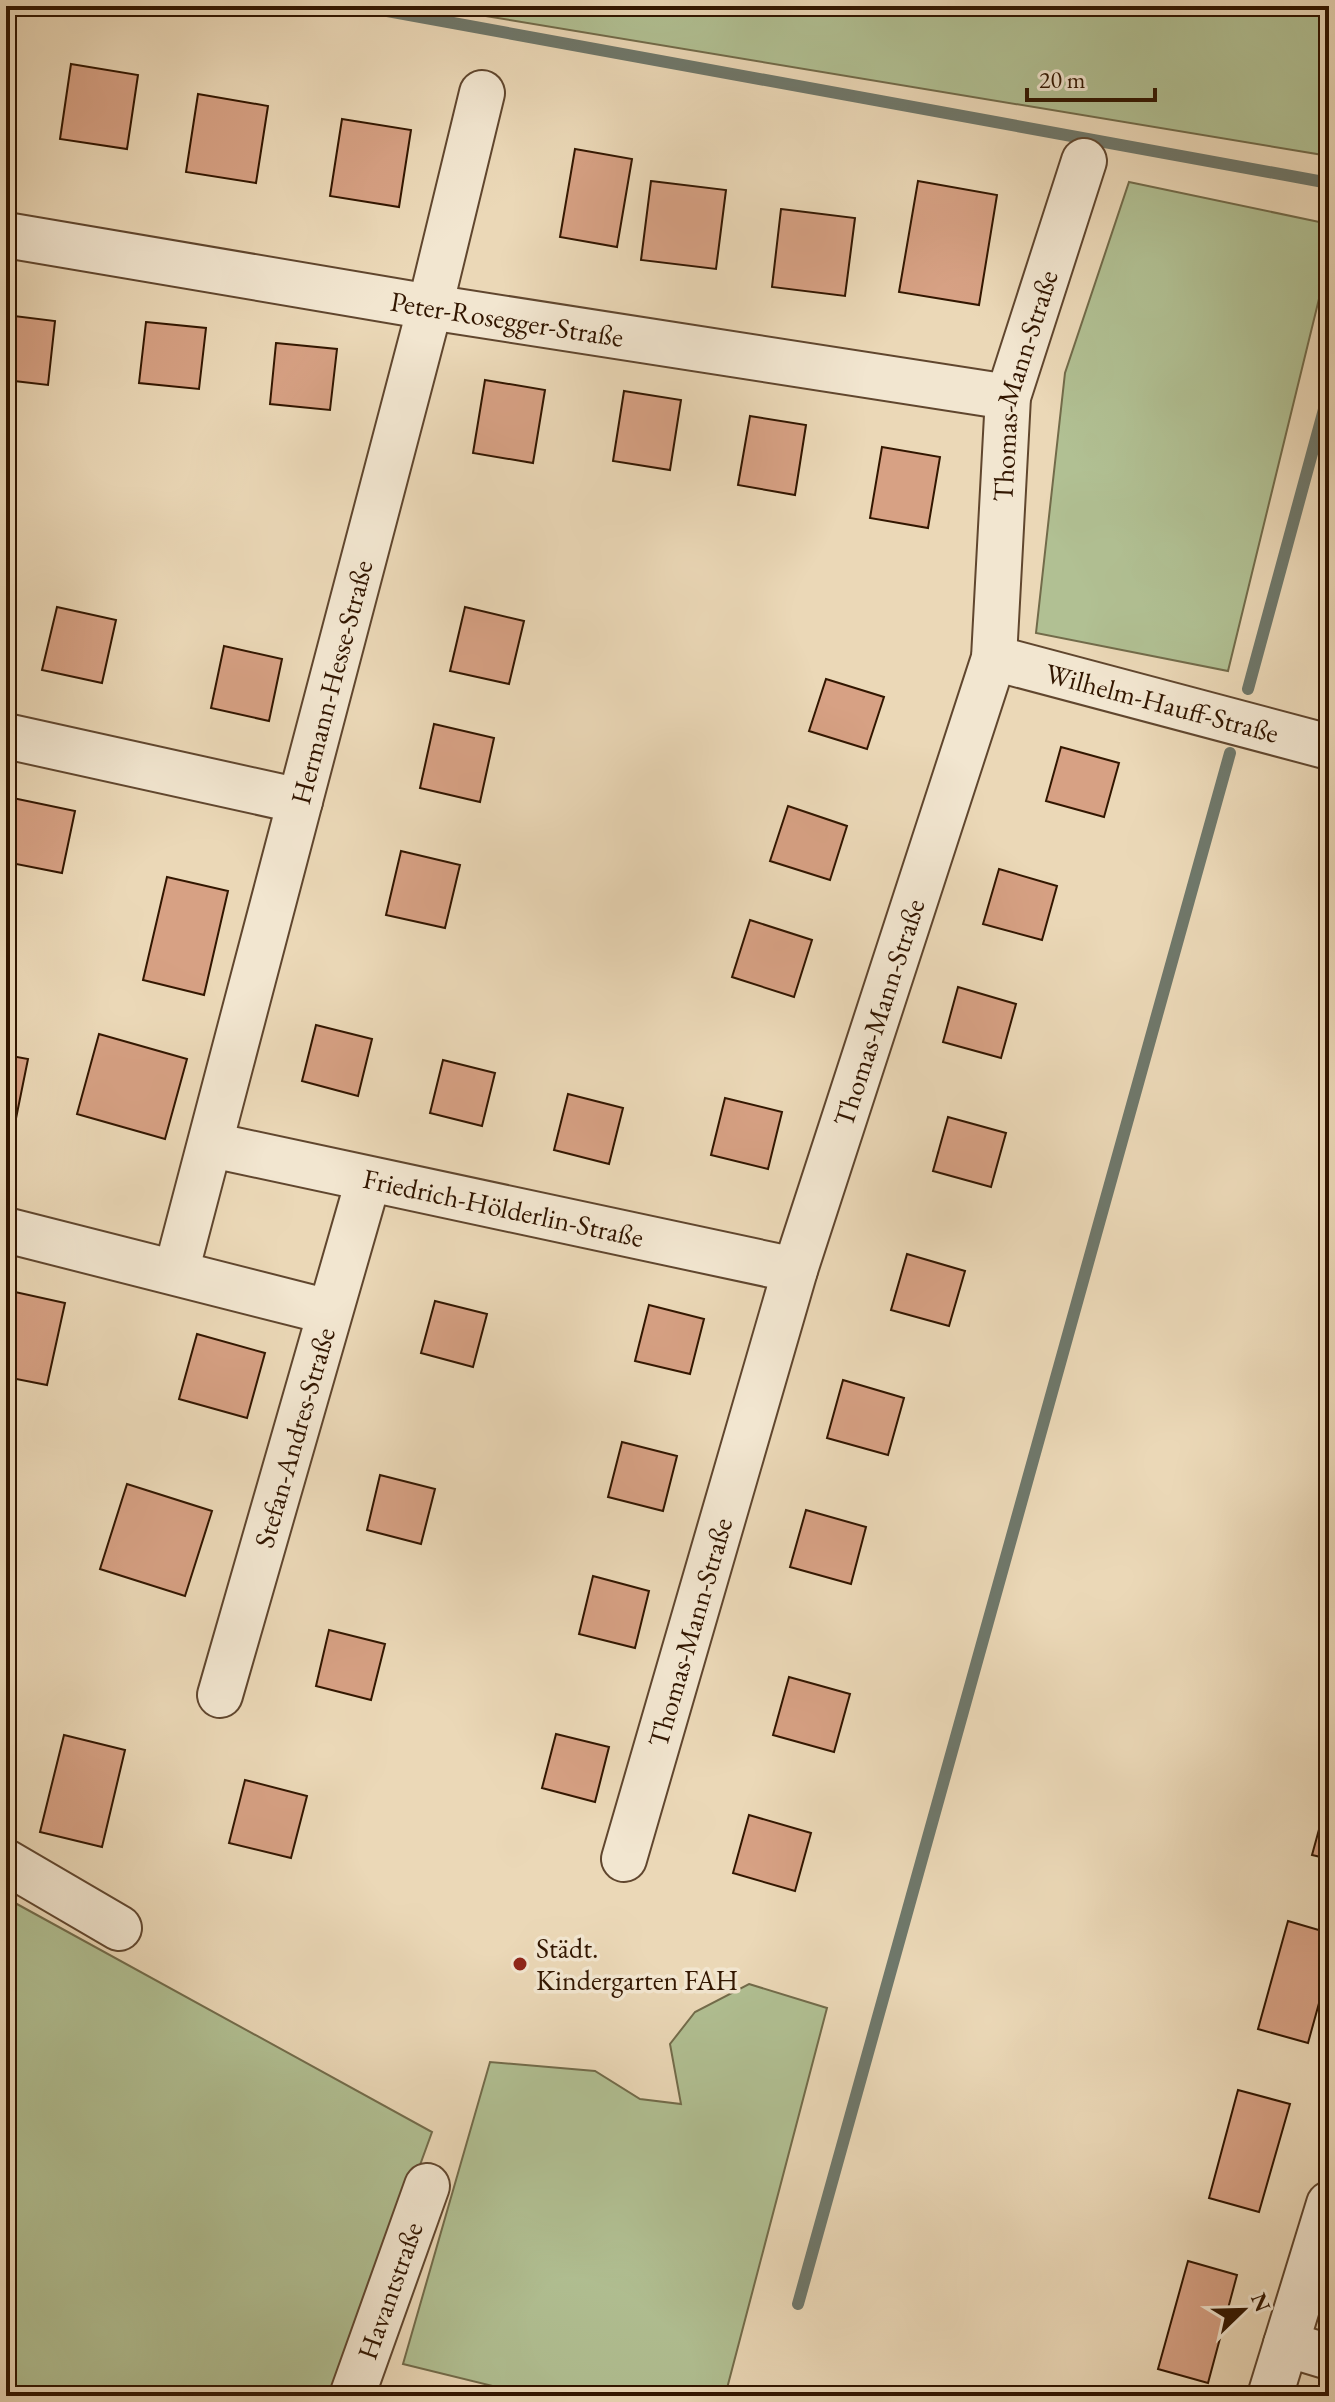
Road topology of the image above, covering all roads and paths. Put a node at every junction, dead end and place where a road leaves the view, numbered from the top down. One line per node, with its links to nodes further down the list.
1 (482, 93): 4 (street, Hermann-Hesse-Straße)
2 (1084, 161): 5 (street, Thomas-Mann-Straße)
3 (6, 235): 4 (street, Peter-Rosegger-Straße)
4 (430, 307): 5 (street, Peter-Rosegger-Straße); 9 (street, Hermann-Hesse-Straße)
5 (1008, 397): 6 (street, Thomas-Mann-Straße)
6 (994, 658): 8 (street, Wilhelm-Hauff-Straße); 13 (street, Thomas-Mann-Straße)
7 (6, 736): 9 (street)
8 (1329, 747)
9 (300, 801): 10 (street, Hermann-Hesse-Straße)
10 (212, 1145): 11 (street, Friedrich-Hölderlin-Straße); 14 (street, Hermann-Hesse-Straße)
11 (368, 1181): 13 (street, Friedrich-Hölderlin-Straße); 15 (street, Stefan-Andres-Straße)
12 (6, 1230): 14 (street)
13 (795, 1270): 17 (street, Thomas-Mann-Straße)
14 (176, 1272): 15 (street)
15 (329, 1312): 16 (street, Stefan-Andres-Straße)
16 (220, 1695)
17 (624, 1859)
18 (6, 1862): 19 (street)
19 (119, 1928)
20 (427, 2186): 24 (street, Havantstraße)
21 (1329, 2204): 22 (street)
22 (1286, 2344): 23 (street); 25 (street)
23 (1329, 2357)
24 (352, 2396)
25 (1270, 2396)

